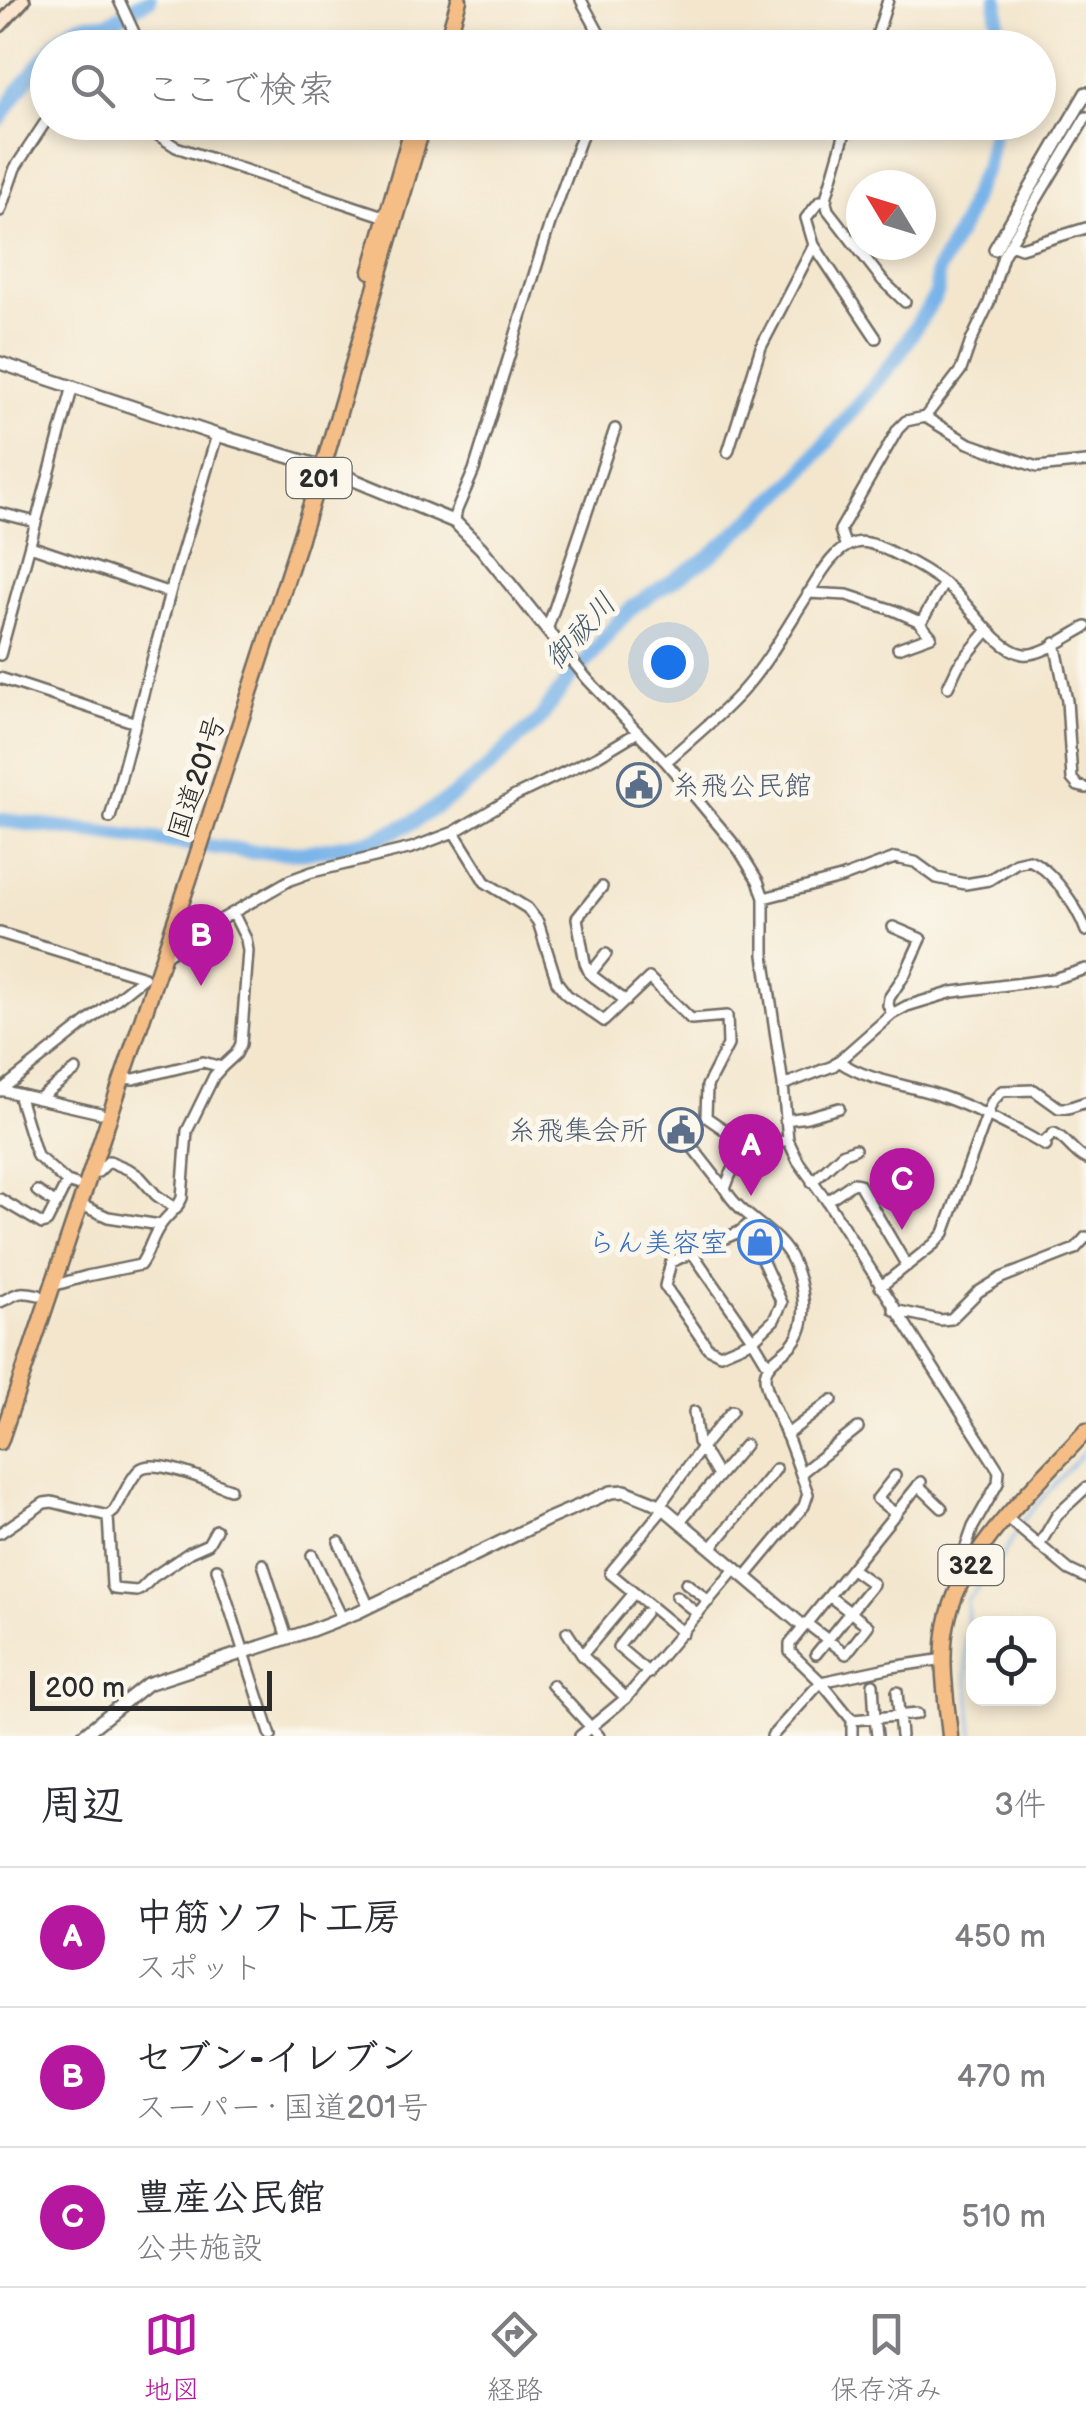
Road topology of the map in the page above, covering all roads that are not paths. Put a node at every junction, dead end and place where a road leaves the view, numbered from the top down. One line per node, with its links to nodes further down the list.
1 (22, 0): 7 (main road)
2 (119, 0): 8 (street)
3 (449, 0): 9 (highway)
4 (459, 0): 10 (highway)
5 (581, 0): 11 (street)
6 (888, 0): 12 (street)
7 (0, 25)
8 (133, 30)
9 (440, 30)
10 (450, 30)
11 (597, 30)
12 (879, 30)
13 (1086, 94): 27 (street)
14 (1086, 117): 25 (street)
15 (33, 140): 22 (street)
16 (166, 140): 23 (street)
17 (409, 140): 23 (highway, 国道201号 / 201)
18 (419, 140): 37 (highway, 国道201号 / 201)
19 (581, 140): 40 (street)
20 (843, 140): 21 (street)
21 (826, 202): 26 (street); 28 (street)
22 (0, 211)
23 (386, 217): 37 (highway, 国道201号 / 201)
24 (1086, 228): 25 (street)
25 (1010, 244): 27 (street)
26 (814, 245): 29 (street); 35 (street)
27 (999, 252): 32 (street)
28 (906, 302)
29 (876, 338)
30 (0, 363): 31 (street)
31 (73, 386): 34 (street); 39 (street)
32 (924, 417): 36 (street); 42 (street)
33 (615, 429): 48 (street)
34 (218, 435): 37 (street); 44 (street)
35 (728, 452)
36 (1086, 462)
37 (319, 466): 40 (street); 62 (highway, 国道201号 / 201)
38 (0, 513): 39 (street)
39 (36, 522): 41 (street)
40 (455, 522): 48 (street)
41 (30, 546): 44 (street); 53 (street)
42 (846, 547): 43 (street); 45 (street)
43 (944, 583): 46 (street); 49 (street)
44 (170, 593): 56 (street)
45 (808, 593): 46 (street); 58 (street)
46 (918, 621): 51 (street)
47 (1086, 627): 50 (street)
48 (548, 630): 52 (street)
49 (988, 630): 50 (street); 55 (street)
50 (1055, 643): 59 (street)
51 (898, 648)
52 (564, 650): 57 (street)
53 (0, 654)
54 (0, 678): 56 (street)
55 (948, 687)
56 (136, 723): 60 (street)
57 (638, 732): 58 (street); 61 (street)
58 (666, 762): 64 (street)
59 (1086, 788)
60 (110, 818)
61 (454, 832): 65 (street); 74 (street)
62 (190, 864): 70 (highway, 国道201号 / 201); 73 (highway, 国道201号 / 201)
63 (602, 886): 72 (street)
64 (764, 898): 67 (street); 80 (street)
65 (233, 913): 70 (street); 77 (street)
66 (893, 927): 75 (street)
67 (1086, 931)
68 (0, 934): 73 (street)
69 (606, 954): 72 (street)
70 (161, 958): 79 (highway, 国道201号 / 201)
71 (1086, 969): 75 (street)
72 (590, 974): 74 (street)
73 (144, 978): 81 (street); 86 (highway, 国道201号 / 201)
74 (626, 1000): 91 (street)
75 (892, 1014): 76 (street)
76 (840, 1062): 80 (street); 87 (street)
77 (222, 1068): 79 (street); 103 (street)
78 (76, 1070): 83 (street)
79 (121, 1078): 94 (highway, 国道201号 / 201)
80 (783, 1085): 88 (street)
81 (0, 1090): 82 (street)
82 (18, 1094): 83 (street); 96 (street)
83 (38, 1099): 86 (street)
84 (1086, 1102): 87 (street)
85 (839, 1108): 88 (street)
86 (100, 1113): 96 (highway, 国道201号 / 201)
87 (988, 1114): 93 (street); 109 (street)
88 (785, 1120): 89 (street)
89 (788, 1140): 91 (street); 95 (street)
90 (693, 1148): 98 (street)
91 (751, 1148): 98 (street)
92 (856, 1148): 95 (street)
93 (1086, 1159)
94 (90, 1172): 102 (highway, 国道201号 / 201); 103 (street)
95 (812, 1182): 100 (street)
96 (71, 1184): 101 (street); 111 (highway, 国道201号 / 201)
97 (37, 1190): 101 (street)
98 (725, 1190): 104 (street)
99 (0, 1199): 101 (street)
100 (827, 1201): 109 (street); 110 (street)
101 (56, 1204)
102 (79, 1204): 105 (street); 111 (highway, 国道201号 / 201)
103 (176, 1210): 105 (street)
104 (754, 1220): 106 (street); 115 (street)
105 (160, 1225): 111 (street)
106 (738, 1232): 108 (street); 114 (street)
107 (1086, 1237): 113 (street)
108 (693, 1254): 114 (street); 114 (street)
109 (907, 1266): 110 (street)
110 (880, 1287): 113 (street)
111 (45, 1291): 112 (street); 119 (highway, 国道201号 / 201); 123 (highway, 国道201号 / 201)
112 (0, 1302)
113 (894, 1310): 148 (street)
114 (753, 1340): 115 (street)
115 (768, 1365): 122 (street)
116 (832, 1400): 122 (street)
117 (732, 1411): 125 (street)
118 (694, 1412): 125 (street)
119 (0, 1413)
120 (858, 1428): 127 (street)
121 (1086, 1431): 137 (highway, 322)
122 (786, 1435): 127 (street)
123 (0, 1442)
124 (744, 1445): 128 (street)
125 (702, 1446): 128 (street); 132 (street)
126 (776, 1469): 142 (street)
127 (801, 1473): 147 (street)
128 (718, 1476): 136 (street)
129 (895, 1476): 134 (street)
130 (1086, 1488): 141 (street)
131 (230, 1489): 135 (street)
132 (662, 1506): 136 (street); 151 (street); 155 (street)
133 (942, 1508): 134 (street)
134 (896, 1514): 146 (street)
135 (108, 1516): 138 (street); 139 (street)
136 (680, 1522): 142 (street)
137 (1015, 1524): 141 (street); 148 (highway, 322)
138 (216, 1530)
139 (0, 1533)
140 (339, 1542): 155 (street)
141 (1040, 1544): 149 (street)
142 (712, 1548): 147 (street)
143 (312, 1555): 159 (street)
144 (263, 1564): 163 (street)
145 (217, 1568): 165 (street)
146 (852, 1569): 153 (street); 156 (street)
147 (741, 1572): 154 (street); 160 (street)
148 (965, 1574): 168 (highway, 322)
149 (1086, 1578)
150 (686, 1583): 154 (street)
151 (634, 1593): 162 (street); 167 (street)
152 (676, 1596): 158 (street)
153 (829, 1596): 156 (street); 160 (street)
154 (709, 1601): 158 (street)
155 (368, 1607): 159 (street)
156 (850, 1612): 164 (street); 164 (street)
157 (645, 1613): 169 (street)
158 (698, 1614): 162 (street)
159 (342, 1618): 163 (street)
160 (805, 1624): 164 (street); 170 (street)
161 (567, 1632): 167 (street)
162 (683, 1633): 169 (street)
163 (287, 1638): 165 (street)
164 (828, 1640): 166 (street)
165 (244, 1652): 180 (street); 181 (street)
166 (816, 1654)
167 (582, 1655): 174 (street)
168 (944, 1659): 170 (street); 188 (highway, 322)
169 (650, 1673): 174 (street)
170 (820, 1682): 178 (street); 184 (street)
171 (874, 1684): 177 (street)
172 (552, 1685): 179 (street)
173 (897, 1692): 176 (street)
174 (626, 1698): 179 (street)
175 (917, 1714): 176 (street)
176 (899, 1716): 177 (street); 187 (street)
177 (875, 1718): 178 (street); 186 (street)
178 (852, 1720): 185 (street)
179 (592, 1727): 182 (street); 183 (street)
180 (82, 1736)
181 (272, 1736)
182 (580, 1736)
183 (600, 1736)
184 (772, 1736)
185 (852, 1736)
186 (877, 1736)
187 (901, 1736)
188 (950, 1736)

